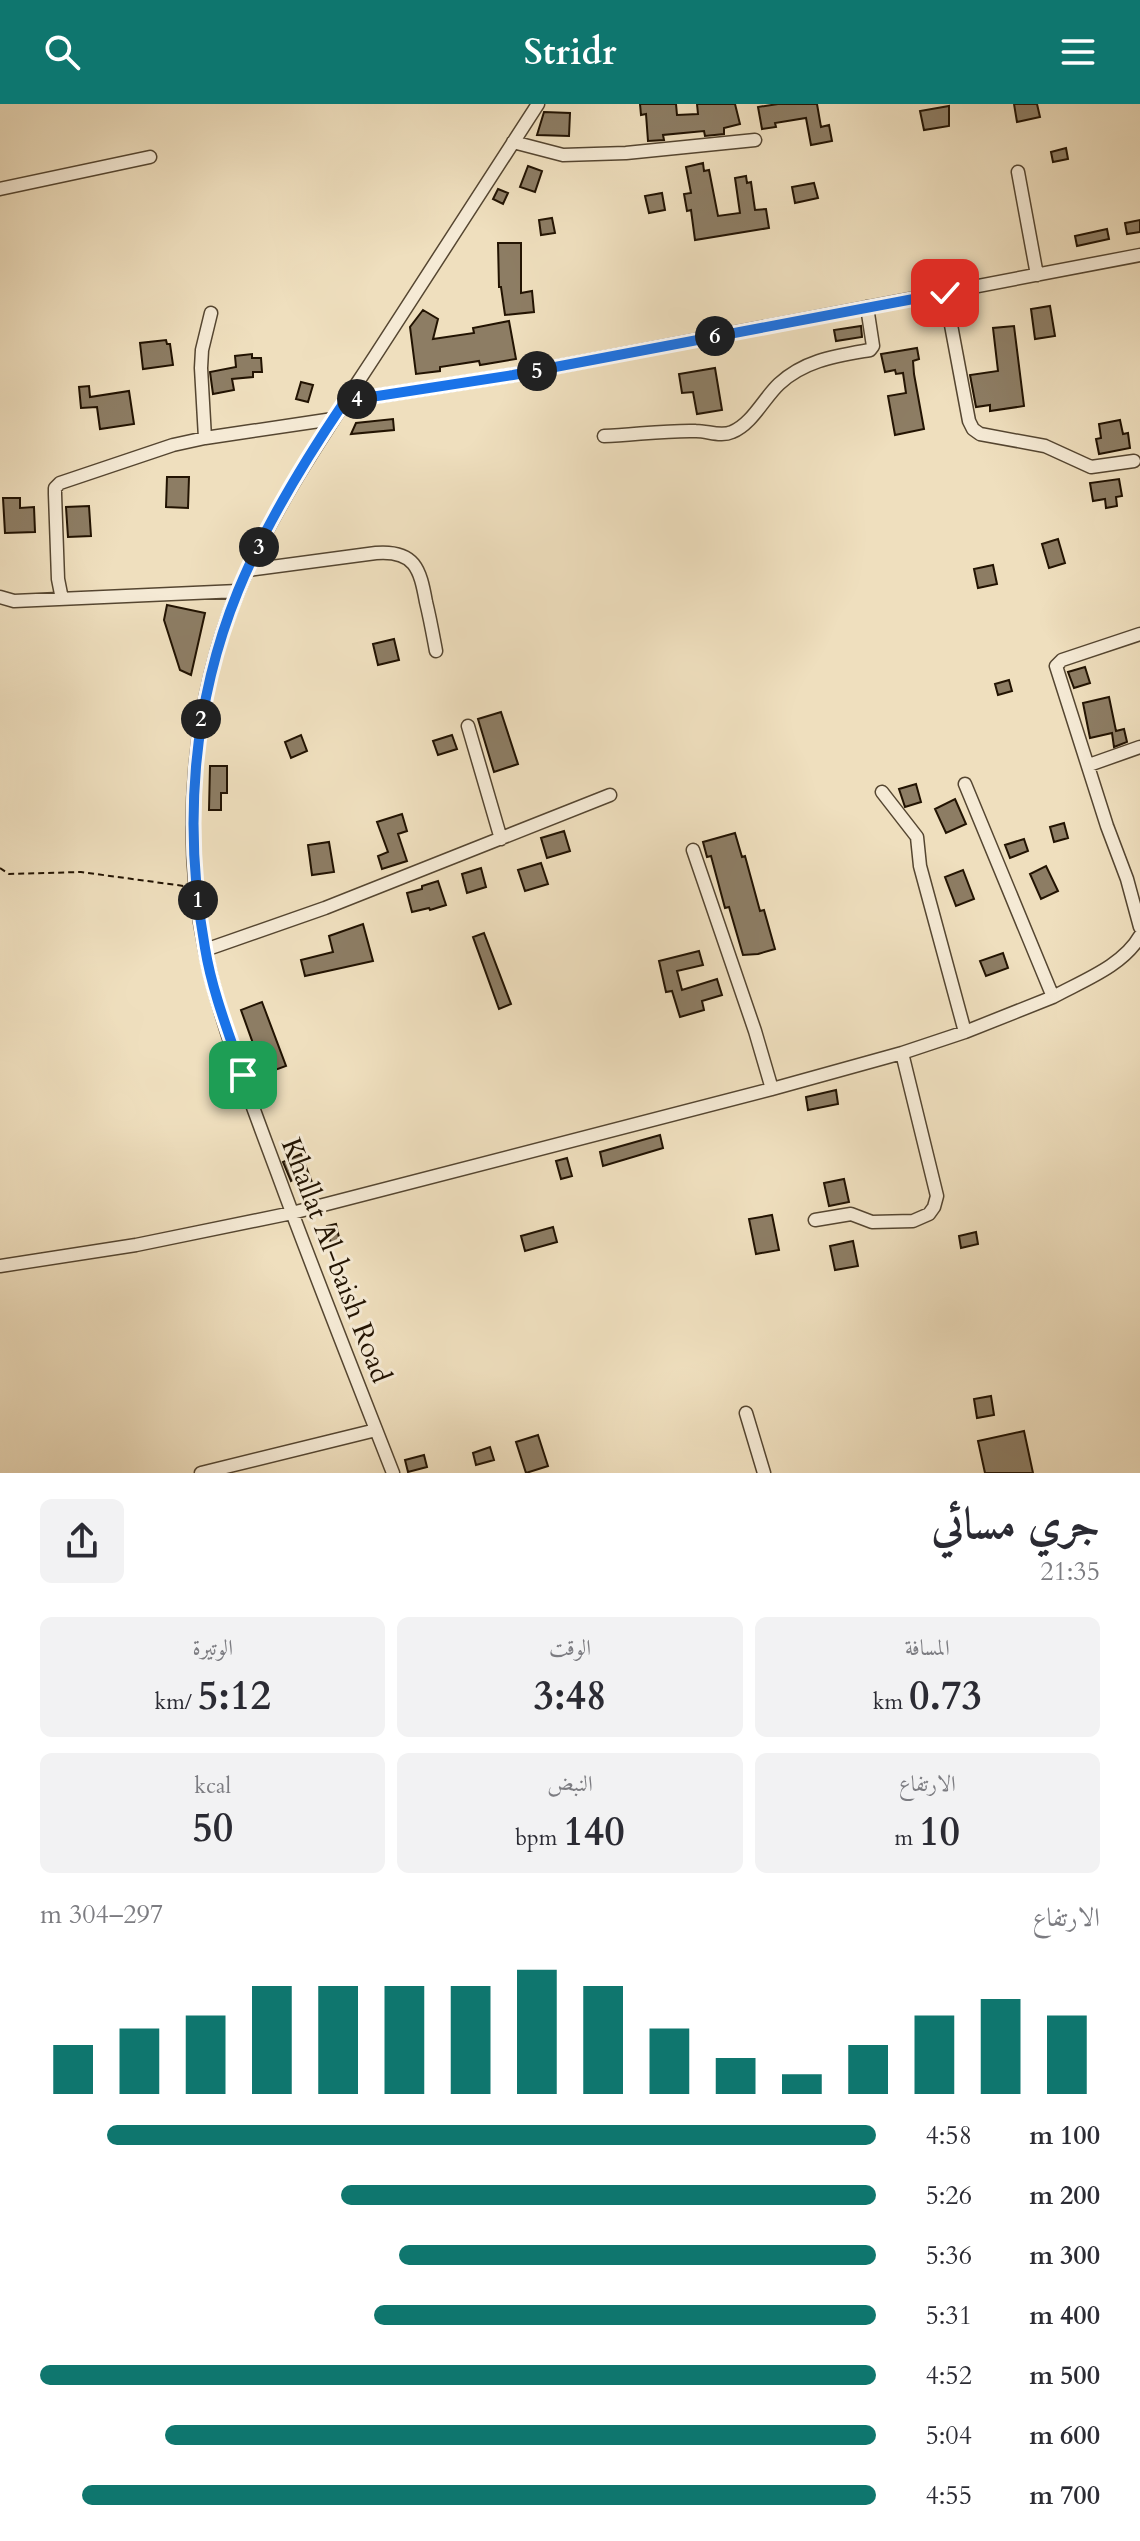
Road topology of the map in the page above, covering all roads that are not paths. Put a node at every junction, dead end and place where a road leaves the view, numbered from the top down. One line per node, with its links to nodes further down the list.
1 (538, 104): 3 (street, Khallat Al-baish Road)
2 (755, 140): 3 (street)
3 (513, 142): 12 (street, Khallat Al-baish Road)
4 (150, 157): 6 (street)
5 (1018, 172): 8 (street)
6 (0, 189)
7 (1140, 255): 8 (street)
8 (1037, 275): 9 (street)
9 (945, 293): 10 (street); 16 (street)
10 (867, 307): 12 (street); 14 (street)
11 (211, 313): 15 (street)
12 (345, 401): 13 (street, Khallat Al-baish Road)
13 (333, 419): 15 (street); 17 (street, Khallat Al-baish Road)
14 (604, 436)
15 (205, 438): 20 (street)
16 (1134, 461)
17 (248, 570): 18 (street, Khallat Al-baish Road); 22 (street)
18 (238, 591): 20 (street); 35 (street, Khallat Al-baish Road)
19 (0, 597): 20 (street)
20 (62, 599)
21 (1140, 634): 25 (street)
22 (436, 651)
23 (468, 726): 29 (street)
24 (1140, 747): 25 (street)
25 (1089, 765): 32 (street)
26 (965, 784): 36 (street)
27 (882, 792): 37 (street)
28 (610, 795): 29 (street)
29 (501, 839): 35 (street)
30 (693, 850): 39 (street)
31 (1140, 874): 32 (street)
32 (1127, 879): 33 (street)
33 (1140, 927)
34 (1140, 936): 36 (street)
35 (205, 950): 40 (street, Khallat Al-baish Road)
36 (1053, 997): 37 (street)
37 (965, 1032): 38 (street)
38 (902, 1053): 39 (street); 41 (street)
39 (772, 1089): 40 (street)
40 (292, 1213): 42 (street); 44 (street, Khallat Al-baish Road)
41 (815, 1220)
42 (0, 1266)
43 (746, 1413): 47 (street)
44 (376, 1430): 45 (street); 46 (street, Khallat Al-baish Road)
45 (201, 1473)
46 (393, 1473)
47 (764, 1473)

